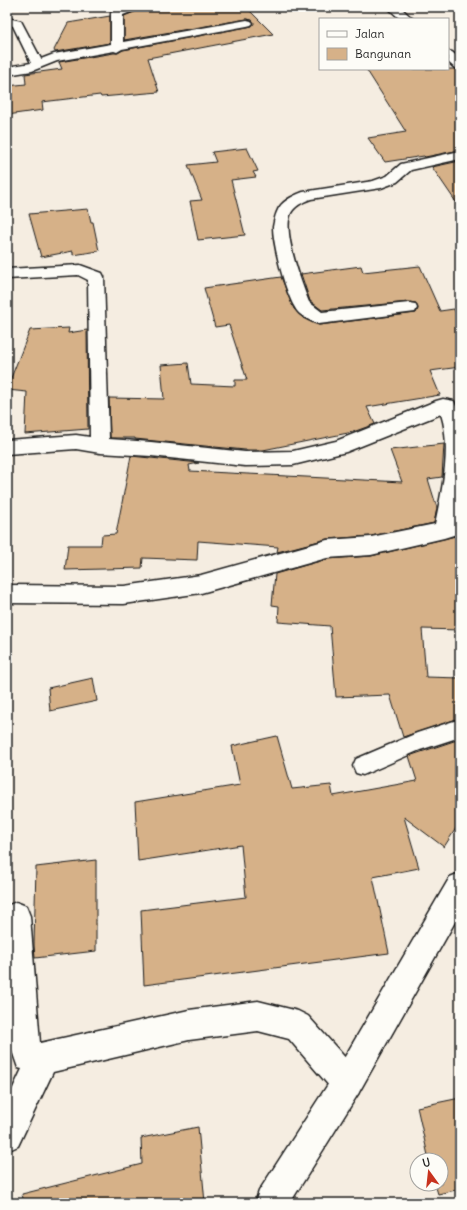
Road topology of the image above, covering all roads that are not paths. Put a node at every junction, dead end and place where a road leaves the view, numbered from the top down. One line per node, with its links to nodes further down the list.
1 (132, 7): 6 (street)
2 (393, 7): 3 (street)
3 (406, 18)
4 (7, 21): 7 (street)
5 (247, 23): 6 (street)
6 (117, 48): 7 (street)
7 (38, 64): 8 (street)
8 (7, 71)
9 (460, 155): 11 (street)
10 (7, 274): 12 (street)
11 (409, 308)
12 (100, 446): 13 (street); 14 (street)
13 (7, 448)
14 (452, 527): 15 (street)
15 (7, 594)
16 (460, 728): 17 (lane)
17 (363, 766)
18 (460, 887): 21 (street)
19 (16, 916): 20 (street)
20 (42, 1059): 21 (street); 22 (street)
21 (347, 1083): 23 (street)
22 (7, 1135)
23 (270, 1203)

